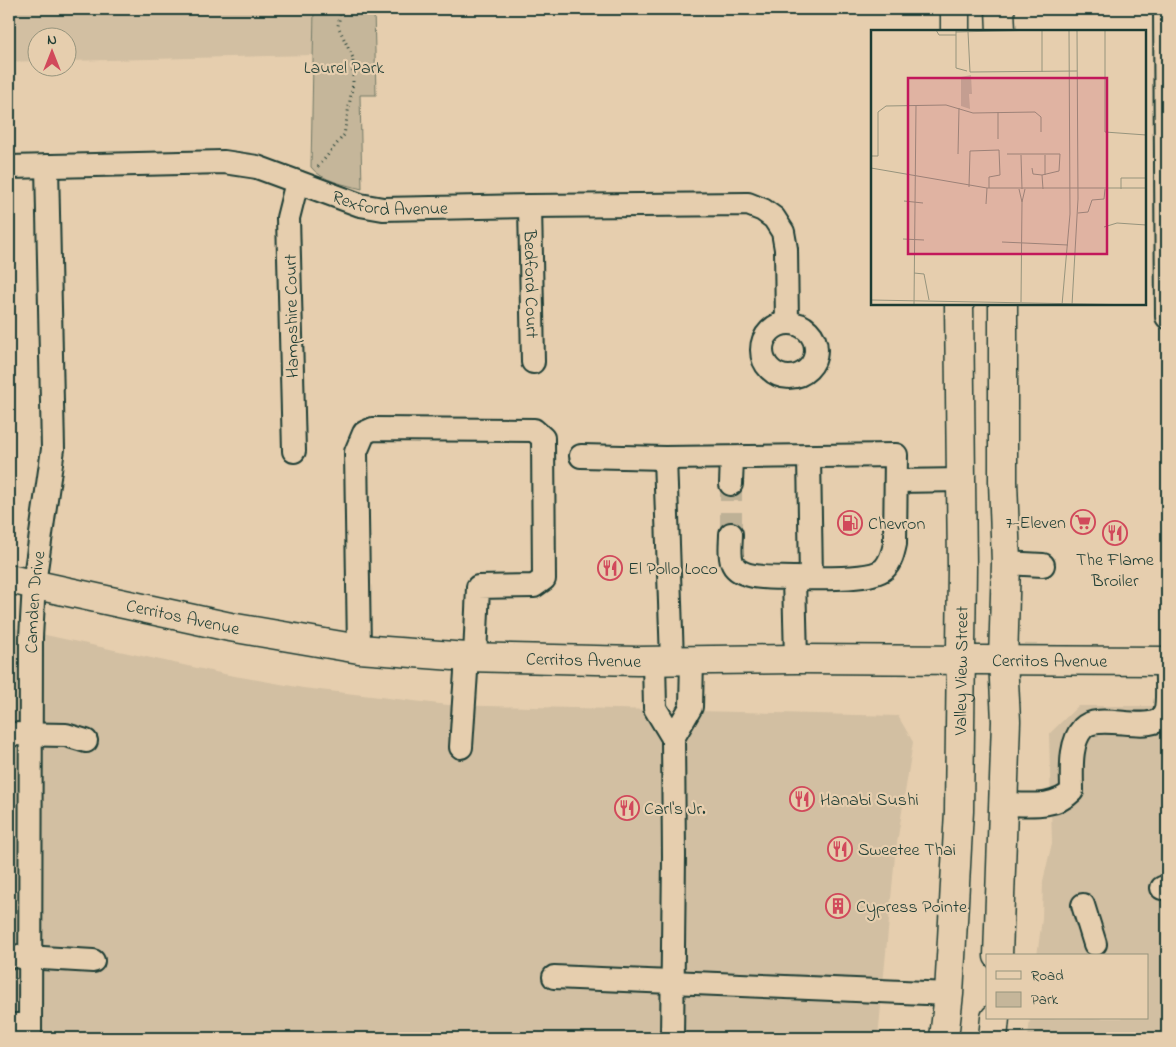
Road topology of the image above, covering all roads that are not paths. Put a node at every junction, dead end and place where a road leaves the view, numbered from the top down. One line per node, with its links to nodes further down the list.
1 (955, 9): 4 (main road)
2 (1000, 9): 5 (main road)
3 (1165, 9): 12 (street)
4 (955, 30)
5 (1000, 30)
6 (47, 166): 7 (street, Rexford Avenue); 8 (street, Rexford Avenue); 27 (street, Camden Drive)
7 (9, 167)
8 (297, 182): 9 (street, Rexford Avenue); 15 (street, Hampshire Court)
9 (530, 206): 13 (street, Rexford Avenue); 14 (street, Bedford Court)
10 (959, 305): 20 (main road, Valley View Street)
11 (1003, 305): 24 (main road)
12 (1167, 317)
13 (787, 323)
14 (532, 362)
15 (294, 451)
16 (581, 456): 18 (street)
17 (809, 457): 19 (street); 21 (street); 26 (street)
18 (665, 458): 19 (street); 32 (street)
19 (732, 458): 22 (street)
20 (962, 480): 21 (street); 31 (main road, Valley View Street)
21 (896, 481): 26 (street)
22 (731, 484)
23 (731, 534): 26 (street)
24 (1006, 563): 25 (street); 33 (main road)
25 (1043, 565)
26 (803, 578): 30 (street)
27 (22, 582): 28 (main road, Cerritos Avenue); 36 (street, Camden Drive)
28 (359, 648): 29 (main road, Cerritos Avenue); 29 (street)
29 (471, 657): 32 (main road, Cerritos Avenue); 39 (street)
30 (796, 659): 31 (main road, Cerritos Avenue); 32 (main road, Cerritos Avenue)
31 (961, 659): 33 (main road, Cerritos Avenue); 49 (main road, Valley View Street)
32 (672, 660): 37 (street); 37 (street)
33 (1003, 660): 34 (main road, Cerritos Avenue); 40 (main road)
34 (1167, 662): 40 (street)
35 (9, 734): 36 (street)
36 (32, 734): 38 (street); 45 (street, Camden Drive)
37 (673, 738): 48 (street)
38 (86, 742)
39 (461, 747)
40 (1003, 804): 43 (main road)
41 (1083, 905): 42 (street)
42 (1095, 944)
43 (998, 954)
44 (9, 956): 45 (street)
45 (31, 956): 46 (street); 51 (street, Camden Drive)
46 (93, 961)
47 (554, 977): 48 (street)
48 (673, 982): 49 (street); 52 (street)
49 (949, 994): 53 (main road, Valley View Street)
50 (995, 1020): 54 (main road)
51 (23, 1030)
52 (672, 1038)
53 (944, 1038)
54 (993, 1038)

